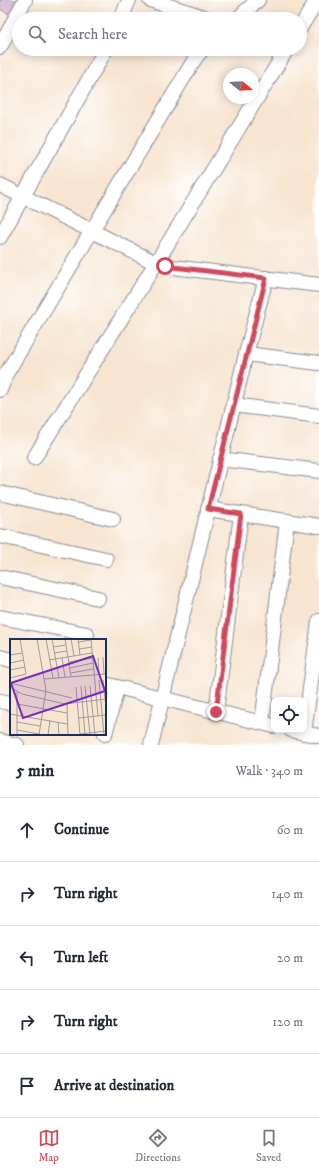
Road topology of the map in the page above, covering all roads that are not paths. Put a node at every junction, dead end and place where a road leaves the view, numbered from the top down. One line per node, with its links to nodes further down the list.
1 (25, 0): 6 (street)
2 (129, 0): 7 (street)
3 (150, 0): 8 (street)
4 (258, 0): 9 (street)
5 (317, 0): 10 (street)
6 (19, 12)
7 (124, 12)
8 (188, 12)
9 (245, 12)
10 (307, 16)
11 (12, 24): 12 (street)
12 (0, 47)
13 (102, 56): 17 (street)
14 (197, 56): 18 (street)
15 (283, 56): 20 (street)
16 (0, 185): 17 (street)
17 (23, 198): 18 (street); 19 (street)
18 (92, 232): 20 (street); 25 (street)
19 (0, 237)
20 (156, 263): 21 (street); 28 (street)
21 (266, 278): 22 (street); 23 (street)
22 (319, 285)
23 (246, 354): 24 (street); 26 (street)
24 (319, 363)
25 (0, 390)
26 (233, 405): 27 (street); 29 (street)
27 (319, 416)
28 (34, 458)
29 (220, 459): 30 (street); 32 (street)
30 (319, 471)
31 (0, 493): 34 (street)
32 (208, 509): 33 (street); 48 (street)
33 (241, 514): 35 (street); 51 (street)
34 (113, 519)
35 (287, 521): 36 (street); 52 (street)
36 (319, 526)
37 (0, 536): 38 (street)
38 (106, 559)
39 (0, 577): 40 (street)
40 (98, 598)
41 (0, 617): 43 (street)
42 (319, 621): 47 (street)
43 (87, 634)
44 (0, 657): 45 (street)
45 (10, 660)
46 (111, 686): 48 (street); 53 (street)
47 (304, 697)
48 (162, 698): 51 (street); 58 (street)
49 (0, 701): 50 (street)
50 (10, 703)
51 (216, 712): 52 (street)
52 (268, 725)
53 (106, 728)
54 (306, 733): 56 (street)
55 (104, 735): 60 (street)
56 (319, 736)
57 (0, 741): 59 (street)
58 (156, 744)
59 (17, 745)
60 (102, 745)

